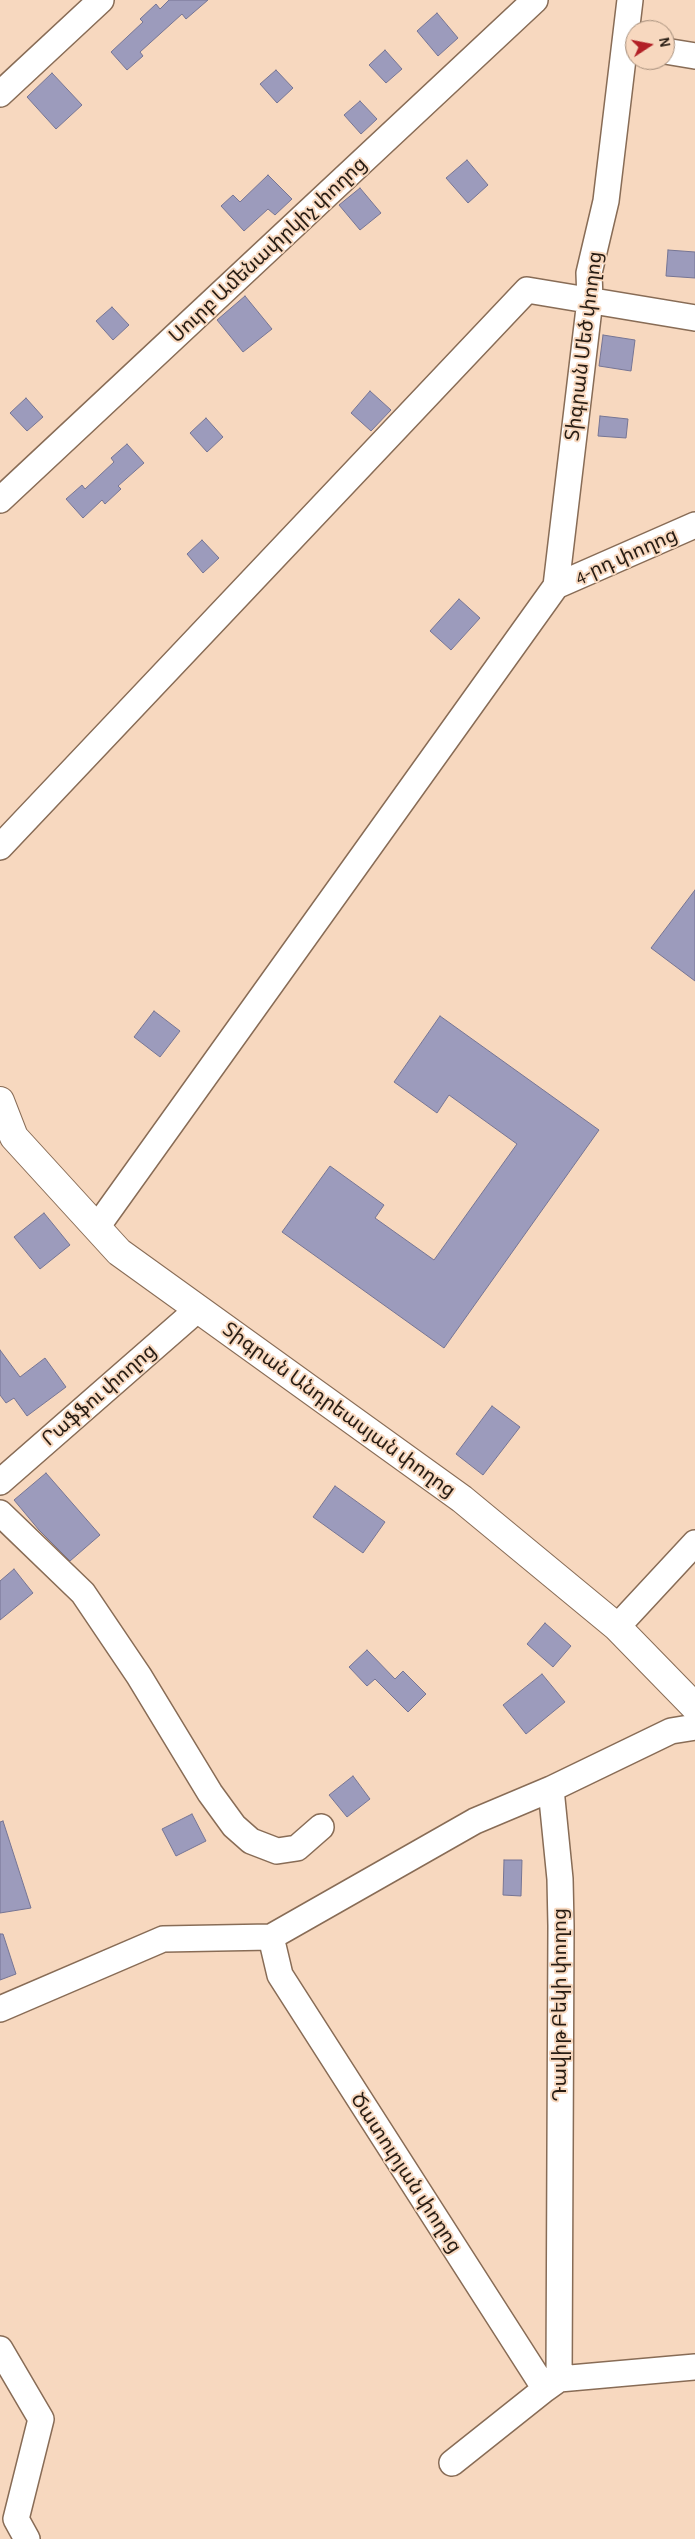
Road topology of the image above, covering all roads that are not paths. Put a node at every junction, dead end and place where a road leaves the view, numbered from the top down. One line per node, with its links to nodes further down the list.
1 (101, 0): 8 (street)
2 (535, 0): 11 (street, Սուրբ Ամենափրկիչ փողոց)
3 (630, 0): 4 (street, Տիգրան Մեծ փողոց)
4 (630, 20)
5 (675, 53): 6 (street)
6 (695, 56)
7 (626, 70): 9 (street, Տիգրան Մեծ փողոց)
8 (0, 94)
9 (590, 300): 10 (street); 13 (street, Տիգրան Մեծ փողոց); 14 (street)
10 (695, 318)
11 (0, 500)
12 (695, 525): 13 (street, 4-րդ փողոց)
13 (556, 586): 16 (street)
14 (0, 847)
15 (0, 1101): 16 (main road, Տիգրան Անդրեասյան փողոց)
16 (96, 1228): 17 (main road, Տիգրան Անդրեասյան փողոց)
17 (198, 1309): 18 (street, Րաֆֆու փողոց); 21 (main road, Տիգրան Անդրեասյան փողոց)
18 (0, 1482)
19 (0, 1512): 25 (street)
20 (695, 1543): 21 (street)
21 (617, 1627): 22 (main road, Տիգրան Անդրեասյան փողոց)
22 (695, 1707)
23 (695, 1727): 24 (street)
24 (551, 1789): 26 (street); 30 (street, Դավիթ Բեկի փողոց)
25 (321, 1827)
26 (271, 1937): 27 (street); 30 (street, Ծատուրյան փողոց)
27 (0, 2009)
28 (0, 2349): 32 (street)
29 (695, 2367): 30 (street)
30 (552, 2384): 31 (street)
31 (452, 2463)
32 (27, 2539)

